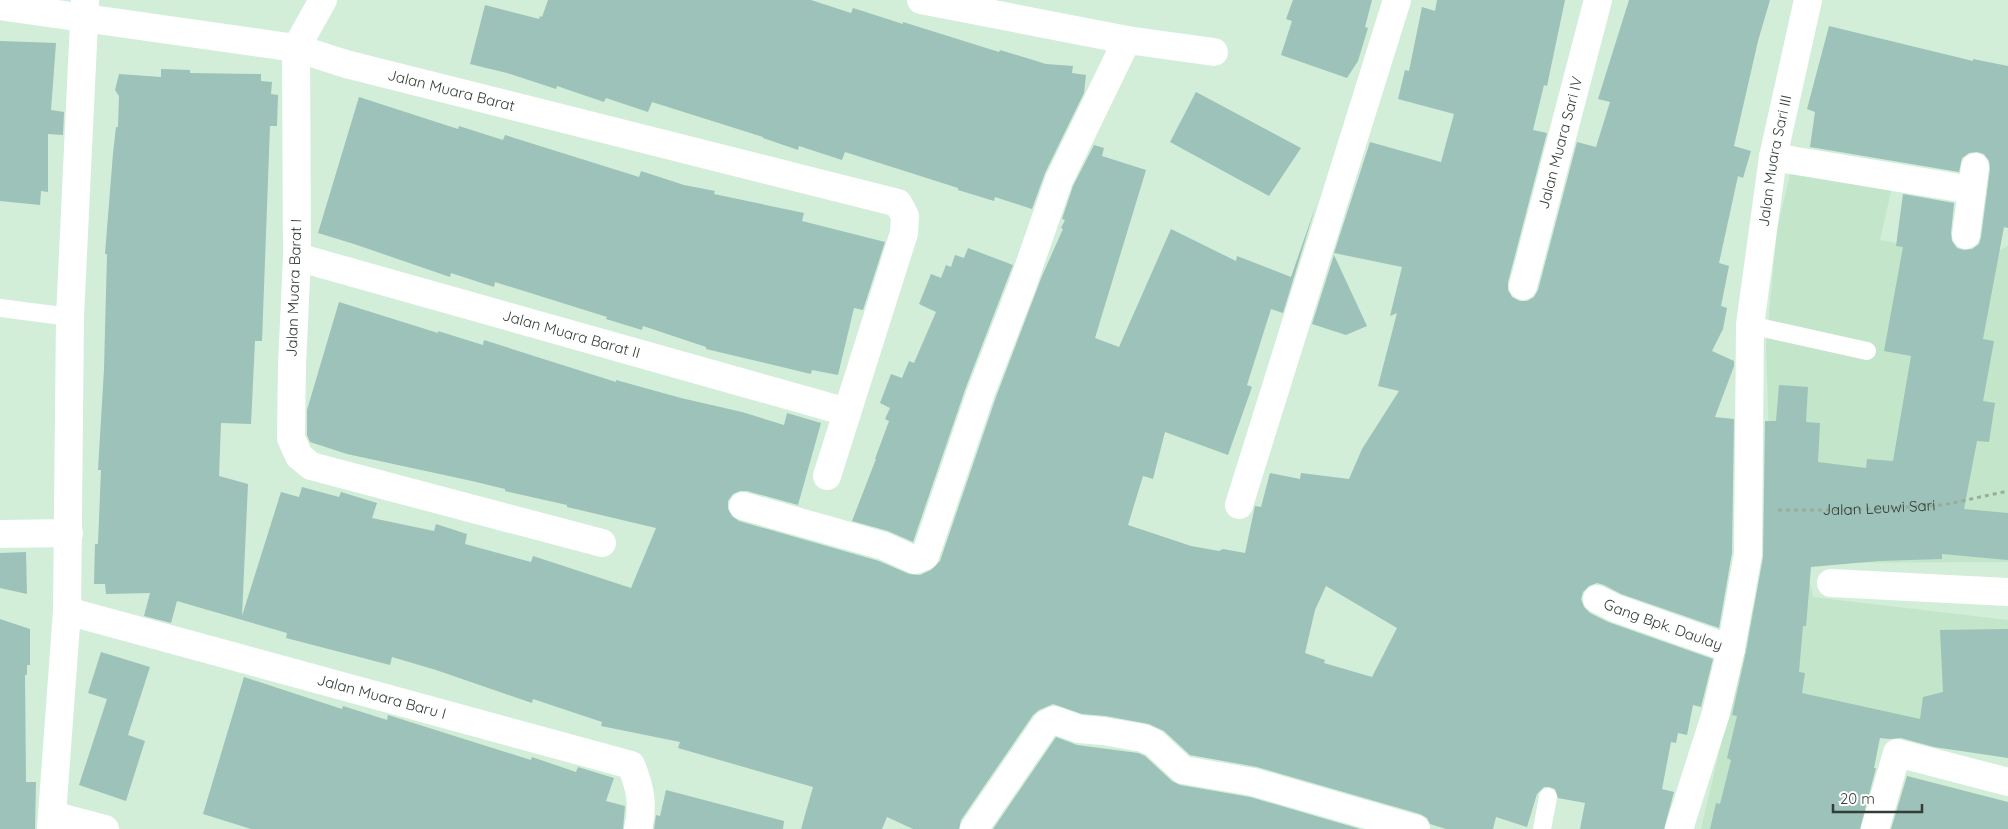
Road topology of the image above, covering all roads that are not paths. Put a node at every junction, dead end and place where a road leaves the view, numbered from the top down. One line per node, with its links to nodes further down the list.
1 (323, 0): 9 (street)
2 (922, 0): 8 (street)
3 (1397, 0): 21 (street)
4 (1598, 0): 14 (street, Jalan Muara Sari IV)
5 (1808, 0): 11 (street, Jalan Muara Sari III)
6 (0, 6): 7 (street, Jalan Muara Barat)
7 (85, 9): 9 (street, Jalan Muara Barat); 16 (street)
8 (1127, 40): 10 (street); 22 (street)
9 (296, 48): 13 (street, Jalan Muara Barat I); 19 (street, Jalan Muara Barat)
10 (1214, 52)
11 (1773, 157): 12 (street); 17 (street, Jalan Muara Sari III)
12 (1966, 235)
13 (297, 257): 19 (street, Jalan Muara Barat II); 25 (street, Jalan Muara Barat I)
14 (1523, 286)
15 (0, 308): 16 (lane)
16 (70, 316): 23 (street)
17 (1750, 325): 18 (lane); 30 (street, Jalan Muara Sari III)
18 (1867, 351)
19 (847, 412): 20 (street)
20 (827, 476)
21 (1239, 505)
22 (743, 506)
23 (70, 533): 24 (street); 29 (street)
24 (0, 534)
25 (602, 543)
26 (1831, 583): 27 (street)
27 (2008, 592)
28 (1597, 599): 30 (street, Gang Bpk. Daulay)
29 (67, 611): 33 (street); 35 (street, Jalan Muara Baru I)
30 (1731, 649): 39 (street, Jalan Muara Sari III)
31 (2008, 782): 40 (street)
32 (1548, 797): 38 (lane)
33 (52, 822): 34 (street)
34 (105, 829)
35 (638, 829)
36 (974, 829): 37 (street)
37 (1416, 829)
38 (1542, 829)
39 (1679, 829)
40 (1874, 829)

